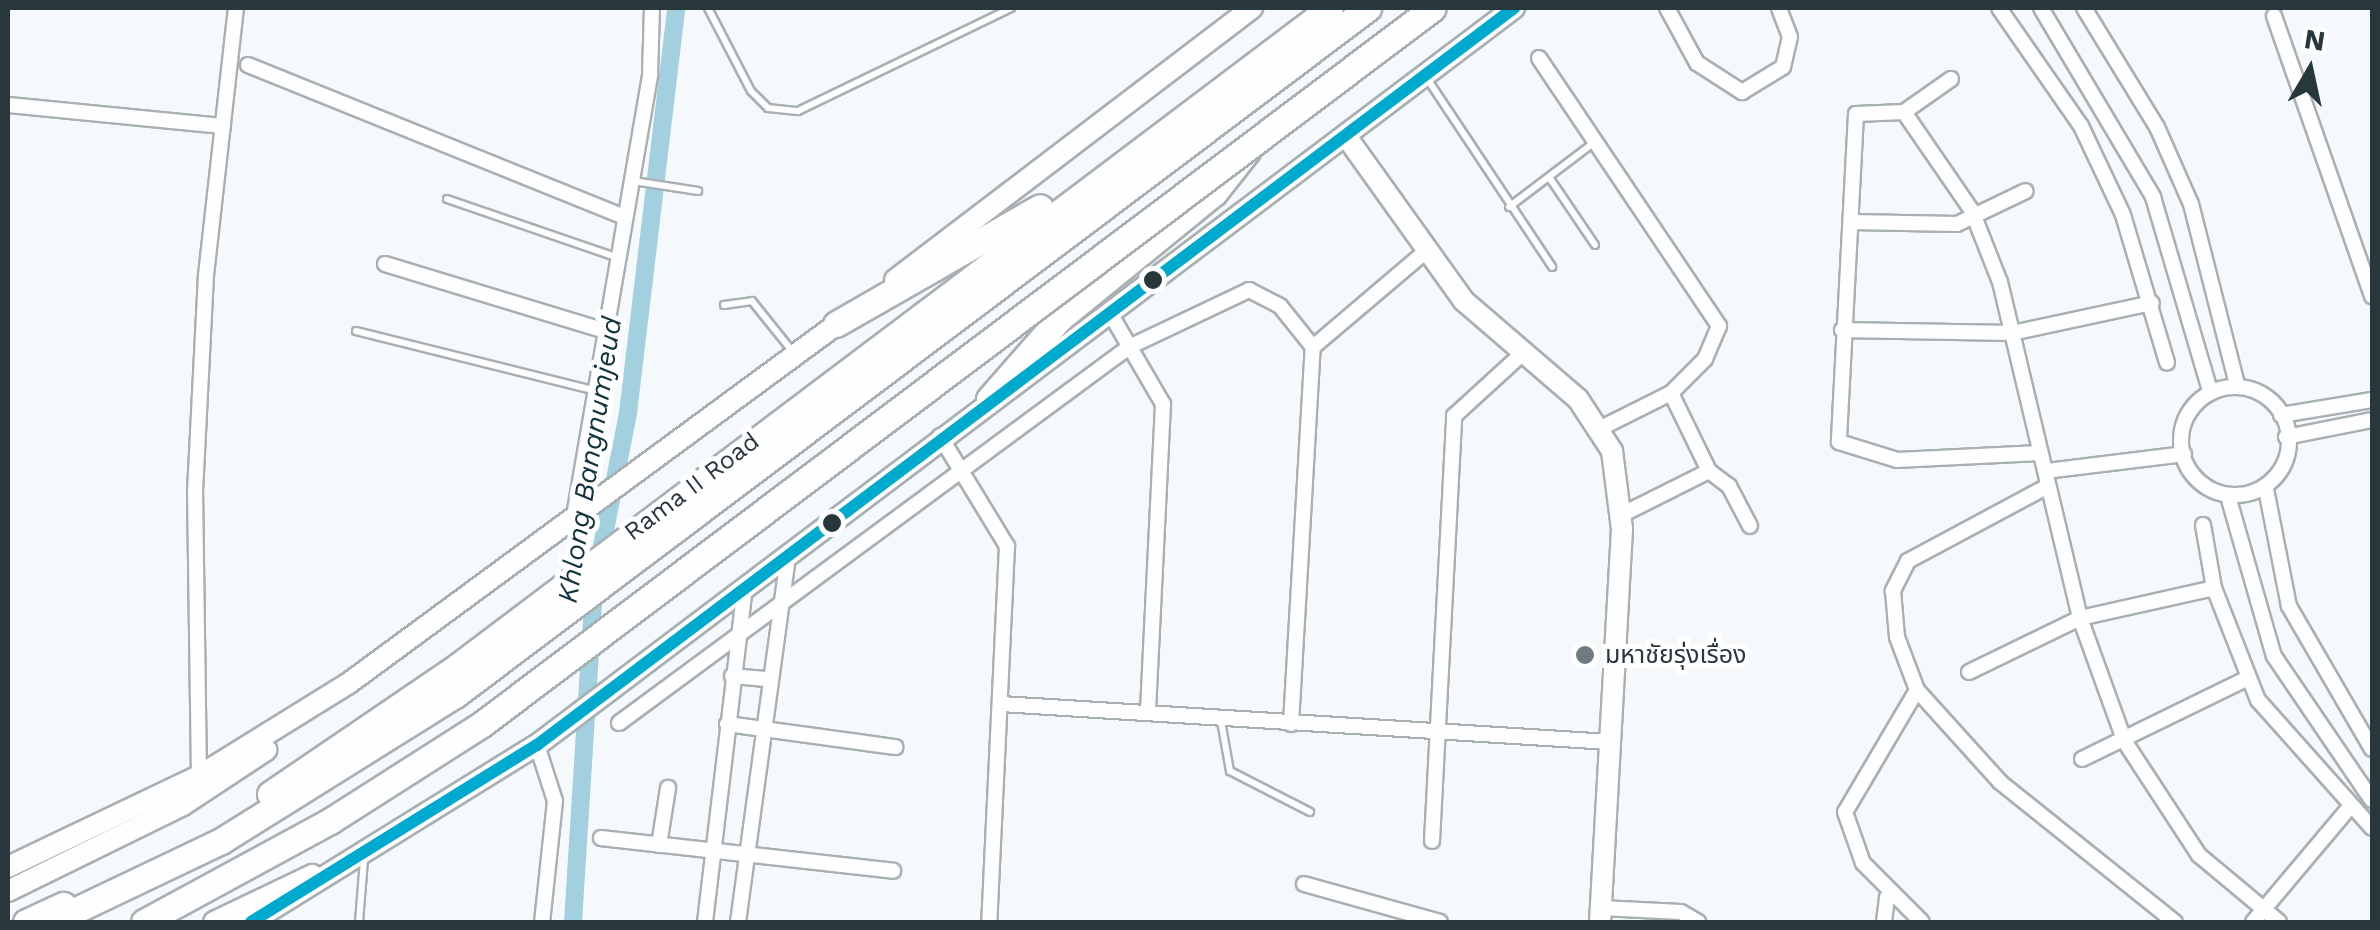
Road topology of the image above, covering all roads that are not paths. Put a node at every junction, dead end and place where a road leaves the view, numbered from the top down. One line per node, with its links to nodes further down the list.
1 (236, 8): 24 (street)
2 (652, 8): 29 (street)
3 (708, 8): 4 (lane)
4 (1011, 8)
5 (1252, 8): 46 (main road, Rama II Road)
6 (1330, 8): 21 (highway, Rama II Road)
7 (1368, 8): 126 (highway)
8 (1420, 8): 25 (highway)
9 (1433, 8): 127 (highway, bridge)
10 (1514, 8): 19 (main road)
11 (1667, 8): 12 (street)
12 (1779, 8)
13 (1999, 8): 43 (street)
14 (2042, 8): 57 (street)
15 (2084, 8): 56 (street)
16 (2274, 16): 42 (street)
17 (1539, 58): 27 (street)
18 (248, 66): 35 (street)
19 (1426, 76): 26 (main road); 33 (lane)
20 (1951, 79): 23 (street)
21 (1206, 100): 46 (highway); 125 (highway, Rama II Road)
22 (8, 105): 24 (street)
23 (1904, 112): 34 (street); 36 (street)
24 (223, 126): 105 (street)
25 (1251, 135): 60 (highway); 127 (highway, bridge)
26 (1348, 138): 38 (main road); 45 (main road)
27 (1592, 144): 28 (lane); 59 (street)
28 (1549, 177): 33 (lane); 37 (lane)
29 (641, 182): 30 (lane); 35 (street)
30 (698, 191)
31 (2026, 191): 34 (street)
32 (447, 198): 39 (lane)
33 (1509, 207): 41 (lane)
34 (1972, 211): 36 (street); 50 (street)
35 (624, 217): 39 (street)
36 (1852, 222): 48 (street)
37 (1595, 244)
38 (1425, 252): 51 (street); 53 (main road)
39 (615, 257): 47 (street)
40 (386, 264): 47 (street)
41 (1552, 267)
42 (2372, 296)
43 (2152, 303): 50 (street); 55 (street)
44 (724, 305): 54 (lane)
45 (1110, 312): 52 (street); 60 (main road)
46 (836, 324): 54 (main road, Rama II Road)
47 (602, 330): 58 (street)
48 (1842, 330): 50 (street); 67 (street)
49 (356, 331): 58 (lane)
50 (2012, 332): 67 (street)
51 (1313, 346): 52 (street); 96 (street)
52 (1129, 348): 69 (street); 92 (street)
53 (1523, 353): 64 (main road); 98 (street)
54 (796, 356): 76 (main road, Rama II Road)
55 (2167, 363)
56 (2238, 384): 57 (street); 62 (street)
57 (2210, 391): 68 (street)
58 (597, 392): 76 (street)
59 (1671, 393): 64 (street); 70 (street)
60 (989, 400): 65 (main road)
61 (2372, 400): 62 (street)
62 (2281, 416): 66 (street)
63 (2372, 420): 66 (street)
64 (1603, 426): 75 (main road)
65 (940, 436): 69 (street); 79 (main road)
66 (2286, 437): 73 (street)
67 (2040, 453): 71 (street)
68 (2184, 454): 71 (street); 74 (street)
69 (958, 467): 82 (street); 91 (street)
70 (1709, 471): 75 (street); 78 (street)
71 (2046, 471): 72 (street)
72 (2046, 487): 83 (street); 90 (street)
73 (2266, 489): 74 (street); 103 (street)
74 (2228, 496): 107 (street)
75 (1621, 515): 99 (main road)
76 (580, 516): 89 (main road, Rama II Road)
77 (2203, 525): 81 (street)
78 (1750, 526)
79 (789, 551): 80 (main road); 82 (street)
80 (745, 585): 84 (street); 101 (main road)
81 (2214, 588): 83 (street); 87 (street)
82 (776, 607): 84 (street); 88 (street)
83 (2080, 618): 85 (street); 100 (street)
84 (739, 635): 86 (street); 94 (street)
85 (1969, 672)
86 (732, 676): 88 (street); 95 (street)
87 (2248, 678): 100 (street); 108 (street)
88 (767, 679): 97 (street)
89 (349, 682): 105 (main road, Rama II Road); 121 (main road)
90 (1917, 690): 122 (street); 139 (street)
91 (1001, 704): 92 (street); 134 (street)
92 (1148, 712): 93 (street)
93 (1221, 721): 96 (street); 109 (lane)
94 (618, 723)
95 (727, 724): 97 (street); 115 (street)
96 (1291, 724): 98 (street)
97 (762, 726): 102 (street); 116 (street)
98 (1438, 732): 99 (street); 113 (street)
99 (1610, 742): 124 (main road)
100 (2125, 742): 104 (street); 123 (street)
101 (536, 744): 110 (main road); 131 (street)
102 (895, 746)
103 (2372, 749)
104 (2082, 759)
105 (199, 776): 118 (main road, Rama II Road)
106 (668, 788): 114 (street)
107 (2372, 800)
108 (2349, 808): 111 (street); 123 (street)
109 (1310, 812)
110 (426, 820): 117 (main road); 128 (main road)
111 (2372, 828)
112 (602, 838): 114 (street)
113 (1432, 841)
114 (660, 845): 115 (street)
115 (713, 850): 116 (street); 132 (street)
116 (746, 852): 119 (street); 133 (street)
117 (364, 860): 129 (main road); 130 (lane)
118 (8, 867)
119 (893, 871)
120 (1304, 884): 135 (street)
121 (8, 891)
122 (1887, 898): 137 (street); 138 (street)
123 (2262, 909): 140 (street); 141 (street)
124 (1600, 915): 136 (street)
125 (26, 922)
126 (51, 922)
127 (146, 922)
128 (214, 922)
129 (251, 922)
130 (359, 922)
131 (542, 922)
132 (706, 922)
133 (738, 922)
134 (989, 922)
135 (1440, 922)
136 (1698, 922)
137 (1884, 922)
138 (1922, 922)
139 (2175, 922)
140 (2252, 922)
141 (2279, 922)

